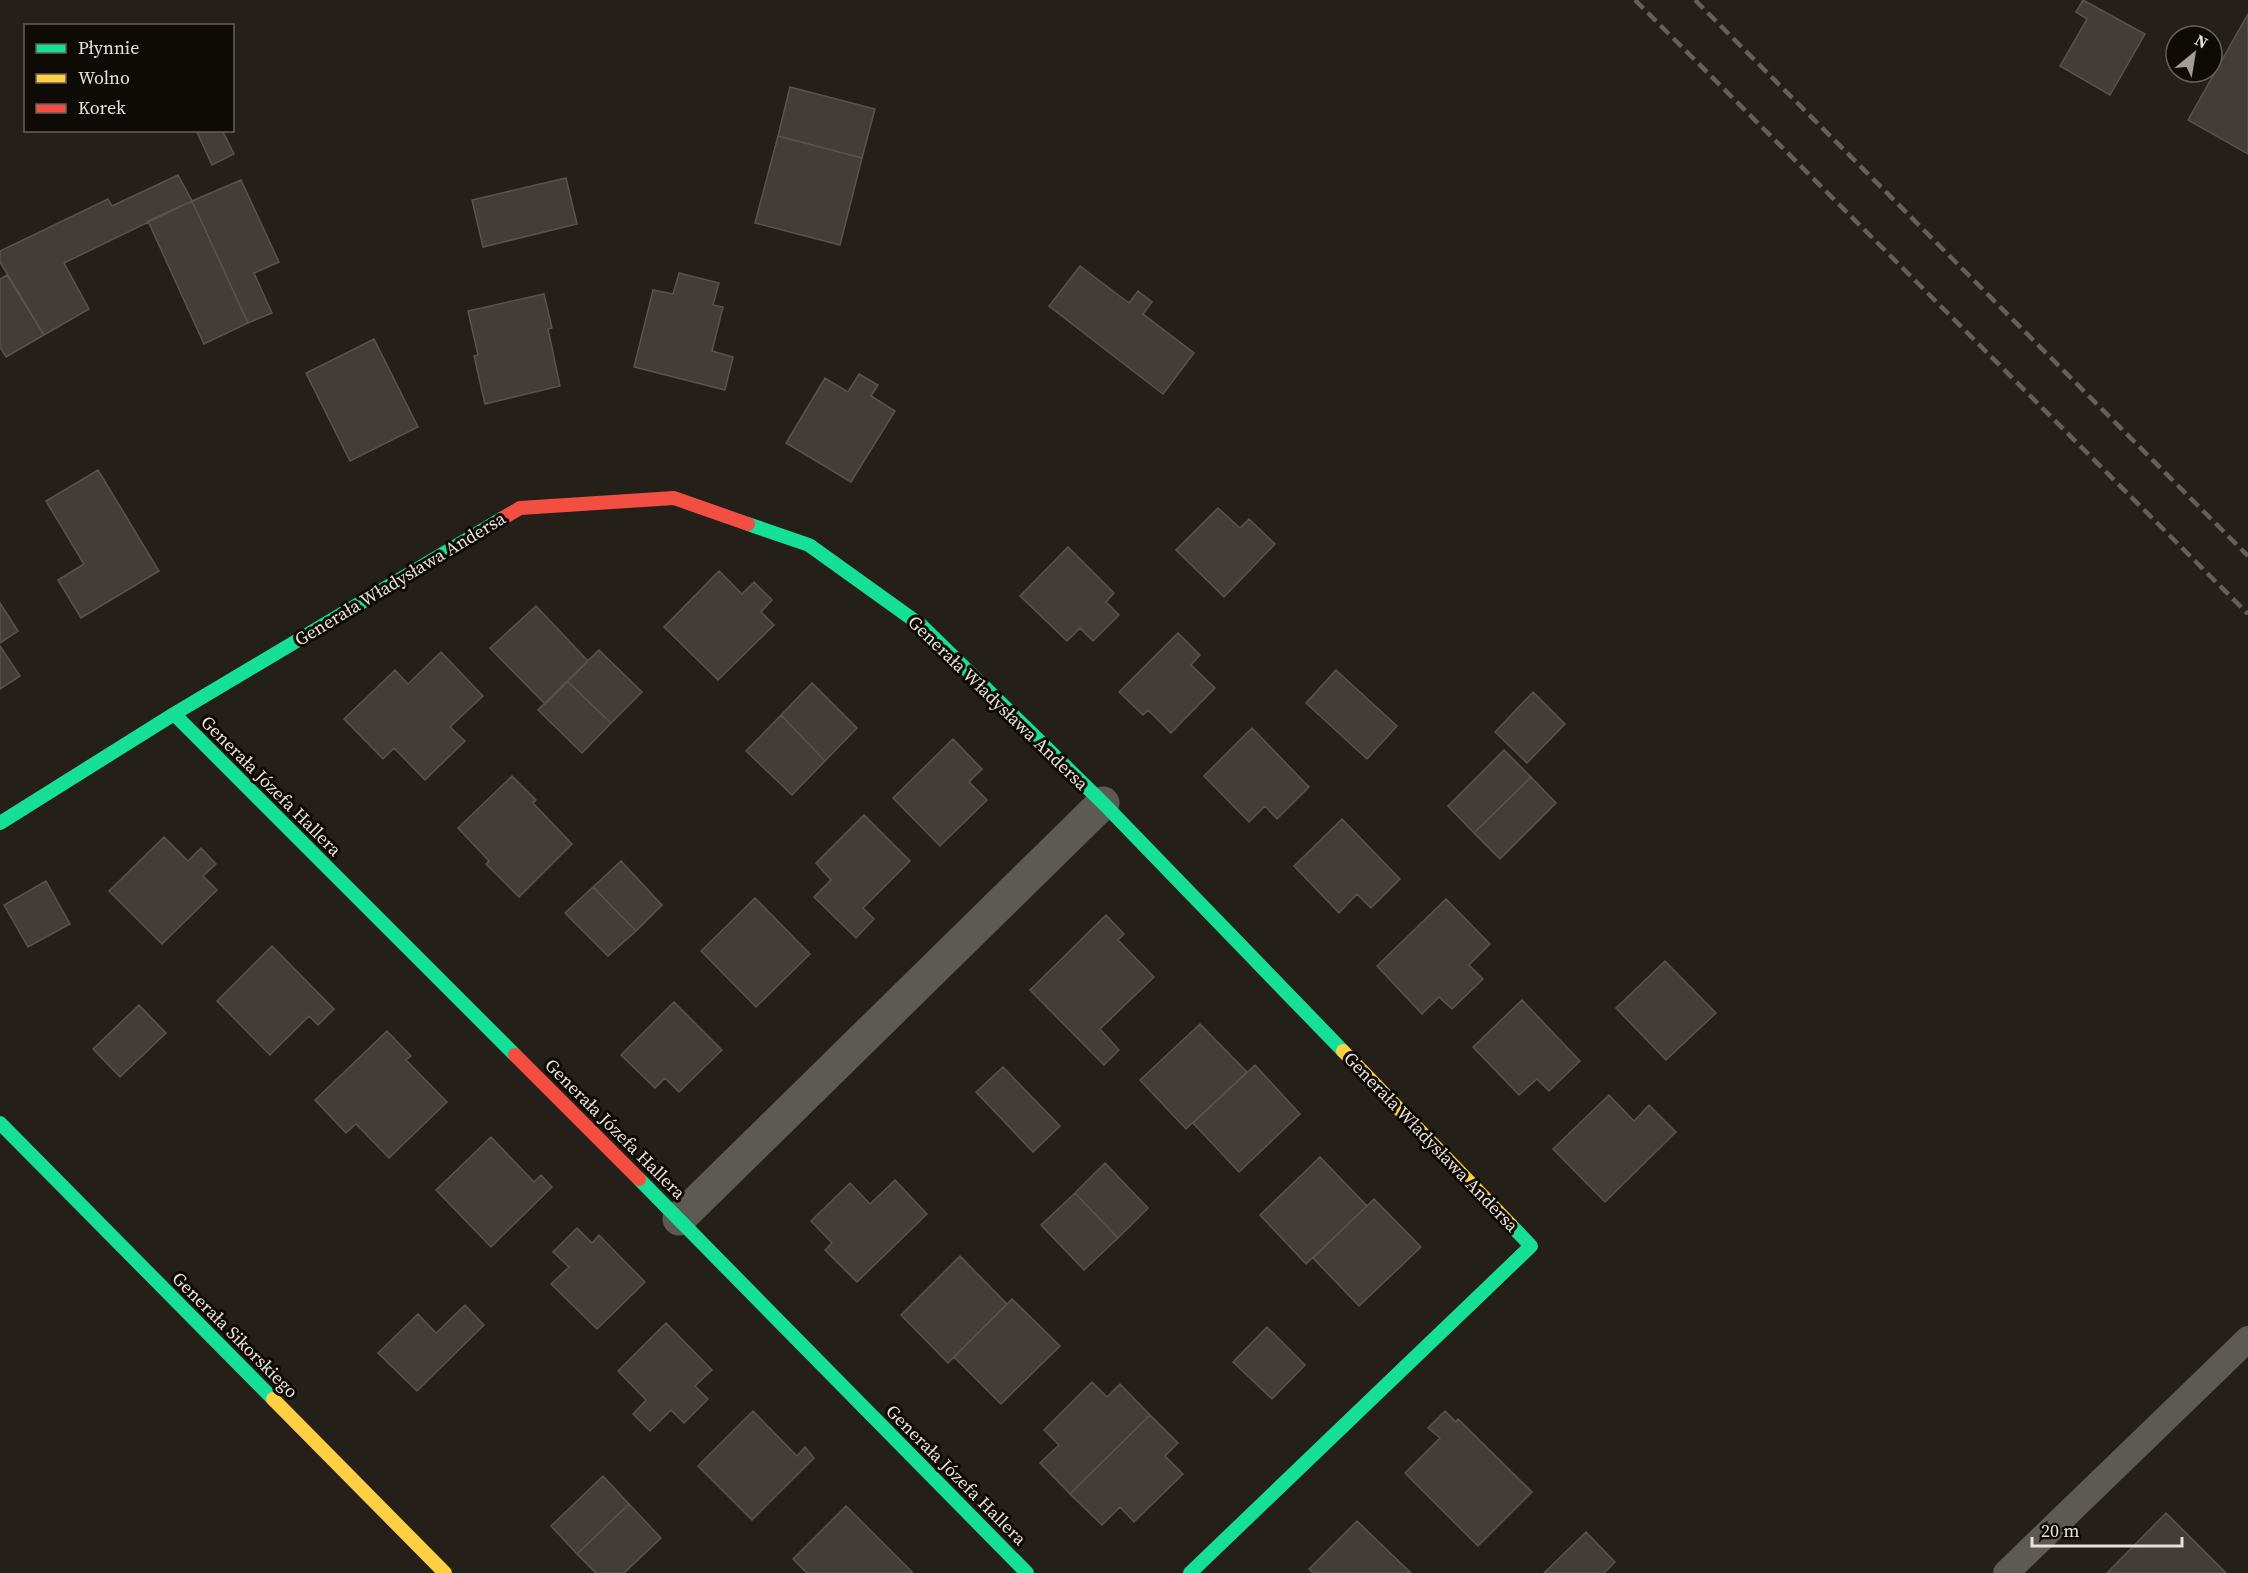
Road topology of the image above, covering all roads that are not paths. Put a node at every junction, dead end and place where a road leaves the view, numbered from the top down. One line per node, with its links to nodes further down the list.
1 (174, 714): 2 (street, Generała Władysława Andersa); 3 (street, Generała Władysława Andersa); 5 (street, Generała Józefa Hallera)
2 (1103, 802): 5 (street, Generała Władysława Andersa); 9 (street, Generała Władysława Andersa)
3 (0, 823)
4 (0, 1123): 7 (street, Generała Sikorskiego)
5 (679, 1219): 8 (street, Generała Józefa Hallera)
6 (2248, 1339): 10 (lane)
7 (445, 1573)
8 (1027, 1573)
9 (1190, 1573)
10 (2006, 1573)

